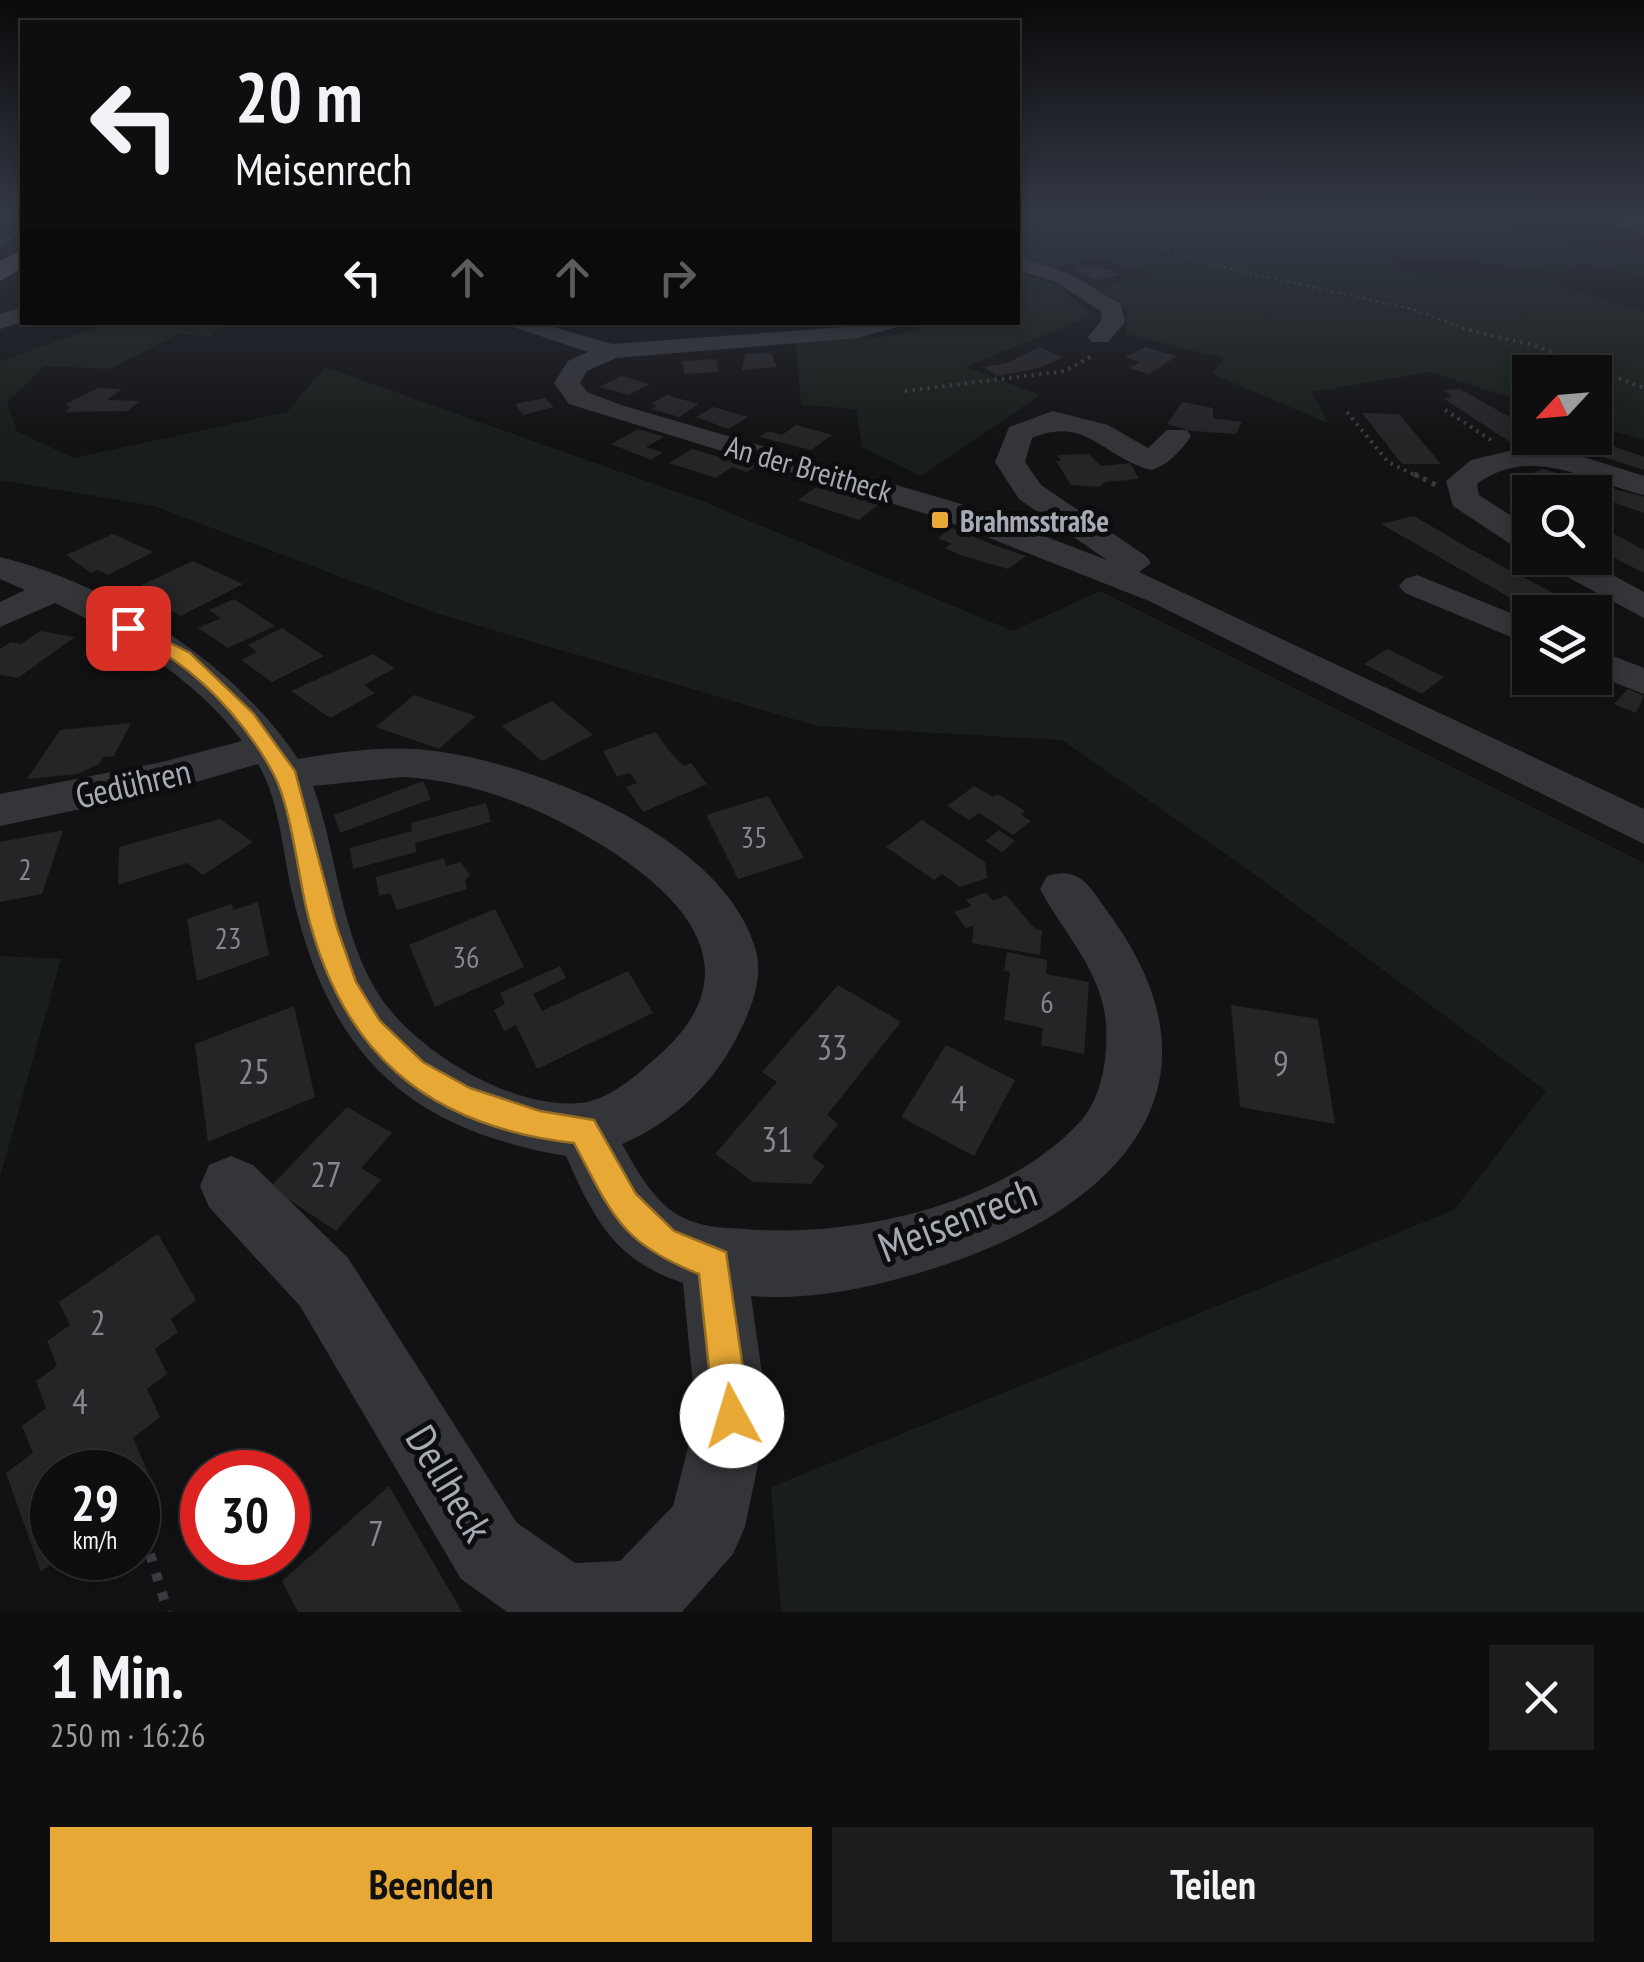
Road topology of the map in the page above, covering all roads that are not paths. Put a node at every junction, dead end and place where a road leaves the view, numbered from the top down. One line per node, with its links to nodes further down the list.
1 (1080, 289): 4 (street)
2 (520, 325): 5 (street)
3 (889, 325): 5 (street, An der Breitheck)
4 (1100, 337)
5 (611, 350): 15 (street, An der Breitheck)
6 (1177, 436): 15 (street)
7 (1611, 475): 10 (street)
8 (1612, 475): 9 (street)
9 (1644, 486)
10 (1512, 530)
11 (0, 567): 14 (street)
12 (1587, 575): 16 (street)
13 (1417, 586): 18 (street)
14 (54, 590): 17 (street); 21 (street)
15 (1162, 593): 23 (street, An der Breitheck)
16 (1644, 608)
17 (0, 616)
18 (1512, 626)
19 (1612, 668): 20 (street)
20 (1644, 682)
21 (276, 762): 22 (street, Gedühren); 25 (street); 25 (street, Gedühren)
22 (0, 810)
23 (1644, 828)
24 (1064, 889): 27 (street, Meisenrech)
25 (584, 1130): 27 (street, Meisenrech)
26 (231, 1186): 27 (street, Dellheck)
27 (714, 1264)

